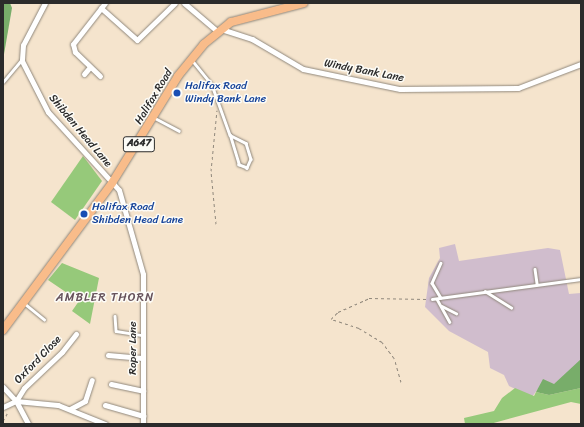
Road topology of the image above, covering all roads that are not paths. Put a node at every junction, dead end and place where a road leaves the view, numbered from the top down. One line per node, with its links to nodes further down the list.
1 (45, 3): 8 (street)
2 (105, 3): 6 (street)
3 (175, 3): 6 (street)
4 (184, 3): 7 (street)
5 (304, 3): 7 (main road, Halifax Road / A647)
6 (101, 8): 11 (street)
7 (219, 30): 9 (main road, Halifax Road / A647); 10 (street, Windy Bank Lane)
8 (22, 58): 14 (lane); 18 (street, Shibden Head Lane)
9 (191, 58): 15 (main road, Halifax Road / A647); 17 (lane)
10 (581, 64)
11 (90, 67): 12 (street); 13 (street)
12 (84, 74)
13 (100, 76)
14 (3, 82)
15 (154, 117): 16 (lane); 18 (main road, Halifax Road / A647)
16 (179, 131)
17 (230, 135): 17 (lane)
18 (112, 183): 27 (main road, Halifax Road / A647); 36 (street, Roper Lane)
19 (441, 263): 24 (lane)
20 (535, 269): 22 (lane)
21 (581, 279): 22 (lane)
22 (537, 284): 23 (lane)
23 (485, 291): 24 (lane); 29 (lane)
24 (441, 298): 26 (lane)
25 (432, 299): 26 (lane)
26 (438, 299): 28 (lane)
27 (23, 303): 32 (lane); 34 (main road, Halifax Road / A647)
28 (441, 306): 30 (lane); 33 (lane)
29 (511, 307)
30 (456, 313)
31 (115, 316): 36 (lane)
32 (44, 319)
33 (450, 322)
34 (3, 330)
35 (76, 334): 43 (street, Oxford Close)
36 (142, 335): 38 (street, Roper Lane)
37 (108, 355): 38 (street)
38 (142, 358): 42 (street, Roper Lane)
39 (92, 380): 46 (street)
40 (112, 384): 42 (street)
41 (3, 387): 43 (street)
42 (143, 391): 47 (street, Roper Lane)
43 (14, 401): 45 (street); 46 (street); 48 (street)
44 (105, 405): 47 (street)
45 (3, 407)
46 (70, 409): 49 (street)
47 (143, 416): 50 (street, Roper Lane)
48 (28, 424)
49 (105, 424)
50 (143, 424)

